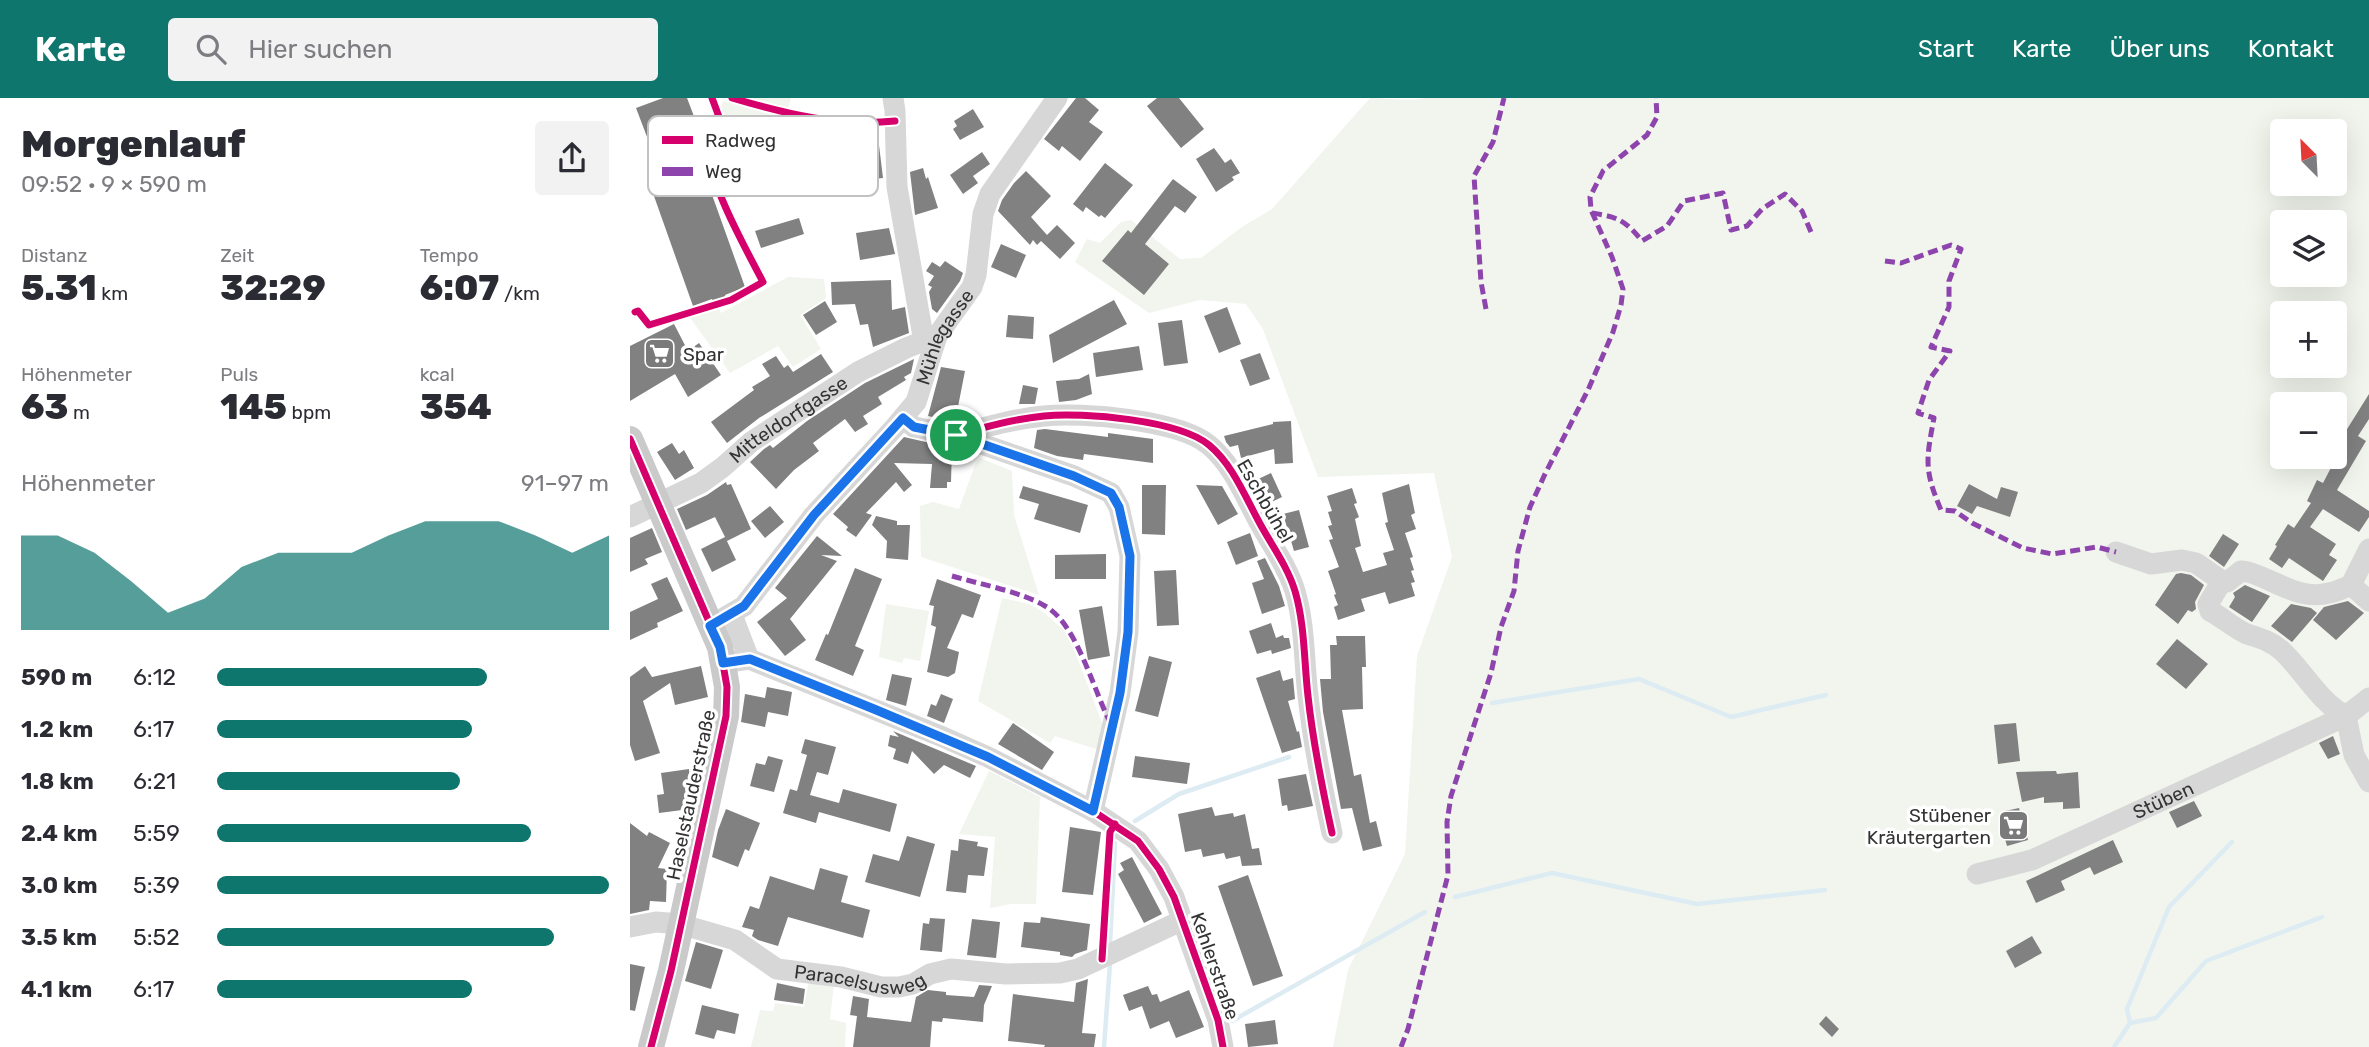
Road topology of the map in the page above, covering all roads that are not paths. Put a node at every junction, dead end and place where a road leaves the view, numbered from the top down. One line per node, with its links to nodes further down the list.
1 (893, 98): 3 (street)
2 (1057, 98): 3 (street, Mühlegasse)
3 (930, 339): 4 (street, Mühlegasse); 7 (street, Mitteldorfgasse)
4 (903, 418): 5 (street); 14 (street, Mühlegasse)
5 (956, 435): 20 (street); 21 (street, Eschbühel)
6 (630, 439): 7 (main road, Haselstauderstraße)
7 (657, 505): 8 (street, Mitteldorfgasse); 14 (main road, Haselstauderstraße)
8 (630, 517)
9 (2369, 549): 12 (street)
10 (2116, 552): 11 (street)
11 (2222, 581): 12 (street); 18 (street)
12 (2351, 585): 13 (street)
13 (2369, 601)
14 (721, 621): 15 (street); 16 (main road, Haselstauderstraße)
15 (750, 659): 16 (street); 20 (street)
16 (723, 663): 24 (main road, Haselstauderstraße)
17 (2369, 698): 18 (street, Stüben)
18 (2346, 716): 19 (street); 22 (street, Stüben)
19 (2369, 782)
20 (1093, 811): 23 (street, Kehlerstraße)
21 (1332, 833)
22 (1978, 874)
23 (1183, 920): 24 (street, Paracelsusweg); 27 (street, Kehlerstraße)
24 (680, 924): 25 (street, Paracelsusweg); 26 (main road, Haselstauderstraße)
25 (630, 927)
26 (651, 1047)
27 (1223, 1047)

